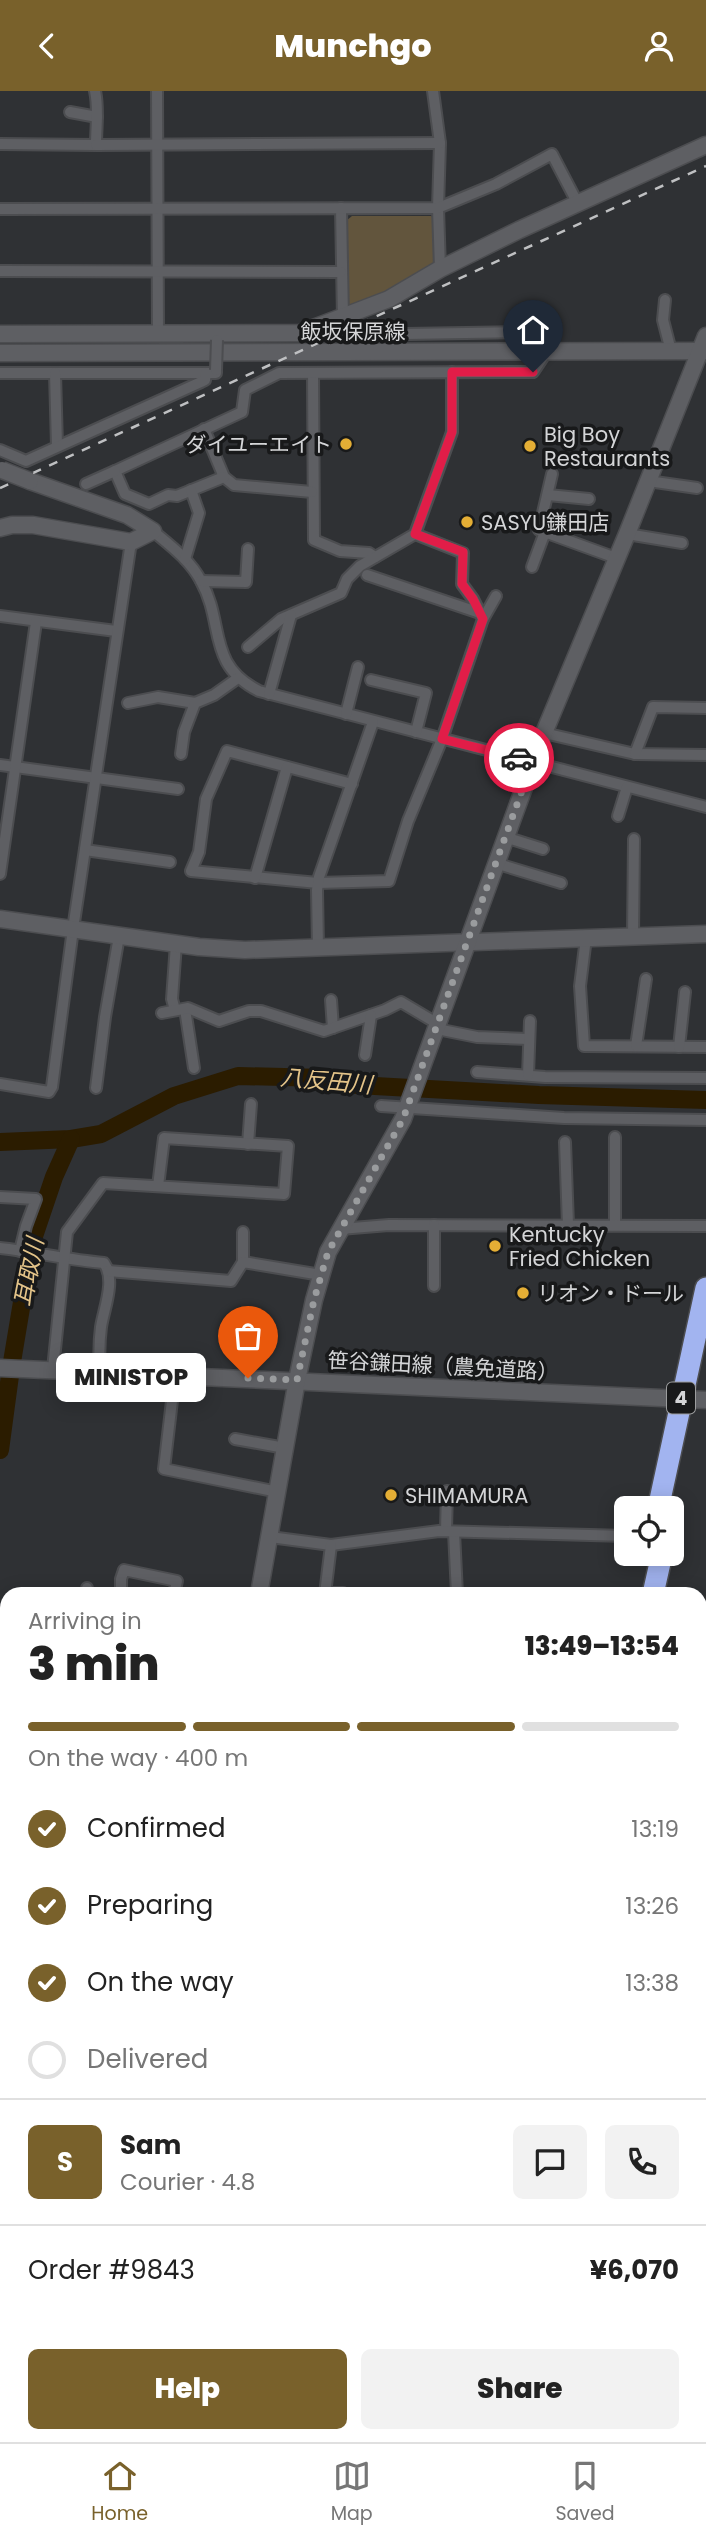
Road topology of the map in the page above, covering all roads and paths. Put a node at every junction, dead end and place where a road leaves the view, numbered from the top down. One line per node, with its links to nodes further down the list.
1 (95, 91): 5 (street)
2 (157, 91): 8 (street)
3 (433, 91): 6 (street)
4 (70, 112): 5 (street)
5 (97, 117): 9 (street)
6 (440, 143): 8 (street); 13 (street)
7 (0, 144): 9 (street)
8 (157, 144): 9 (street); 15 (street)
9 (96, 145)
10 (706, 145): 11 (street)
11 (577, 202): 13 (street); 16 (street)
12 (341, 208): 13 (street); 15 (street); 19 (street)
13 (438, 208): 16 (street)
14 (0, 209): 15 (street)
15 (157, 209): 18 (street)
16 (440, 269): 21 (street)
17 (0, 271): 18 (street)
18 (158, 271): 19 (street); 23 (street)
19 (341, 272): 21 (street)
20 (665, 300): 27 (street)
21 (342, 318): 25 (street)
22 (0, 334): 23 (street)
23 (158, 334): 25 (street)
24 (405, 334): 28 (street)
25 (217, 337): 30 (street, bridge)
26 (704, 346): 27 (street, 飯坂保原線); 42 (street)
27 (671, 351): 28 (street, 飯坂保原線)
28 (547, 352): 29 (street, 飯坂保原線); 31 (street)
29 (0, 353)
30 (211, 371): 33 (street); 36 (street)
31 (452, 372): 34 (street); 52 (street)
32 (0, 373): 33 (street)
33 (55, 373): 36 (street)
34 (313, 373): 35 (street); 46 (street)
35 (204, 429): 39 (street); 41 (street)
36 (57, 446): 37 (street)
37 (0, 450)
38 (1, 470): 50 (street, bridge)
39 (116, 471): 43 (street); 45 (street)
40 (552, 474): 47 (street)
41 (224, 477): 45 (street); 46 (street)
42 (648, 481): 44 (street); 53 (street)
43 (86, 484)
44 (696, 488)
45 (191, 490): 59 (street)
46 (312, 492): 57 (street)
47 (548, 495): 48 (street); 51 (street)
48 (589, 499)
49 (0, 528): 54 (street)
50 (153, 531): 54 (street); 59 (street)
51 (545, 532): 58 (street); 60 (street)
52 (415, 534): 57 (street); 66 (street)
53 (627, 534): 55 (street); 58 (street)
54 (131, 543): 68 (street)
55 (682, 543)
56 (248, 549): 62 (street)
57 (374, 557): 64 (street)
58 (616, 558): 80 (street)
59 (186, 559): 62 (street)
60 (532, 567)
61 (367, 575): 66 (street)
62 (201, 581): 71 (street)
63 (496, 596): 66 (street)
64 (291, 615): 69 (street); 73 (street)
65 (0, 616): 67 (street)
66 (481, 616): 81 (street)
67 (36, 622): 68 (street); 87 (street)
68 (116, 631): 89 (street)
69 (248, 647)
70 (358, 667): 77 (street)
71 (238, 678): 73 (street); 75 (street)
72 (371, 680): 79 (street)
73 (269, 694): 77 (street)
74 (128, 703): 75 (street)
75 (195, 703): 82 (street)
76 (706, 708): 83 (street)
77 (346, 714): 78 (street)
78 (373, 722): 79 (street); 90 (street)
79 (416, 732): 81 (street)
80 (544, 733): 83 (street); 85 (street)
81 (442, 739): 85 (street); 103 (street)
82 (181, 754)
83 (635, 754): 84 (street)
84 (706, 755)
85 (532, 763): 91 (street); 95 (street)
86 (0, 765): 87 (street)
87 (14, 767): 89 (street); 101 (street)
88 (287, 767): 90 (street); 102 (street); 102 (street)
89 (96, 778): 92 (street); 98 (street)
90 (352, 784): 103 (street)
91 (628, 787): 93 (street); 94 (street)
92 (178, 789)
93 (706, 807)
94 (618, 816)
95 (505, 837): 97 (street); 100 (street)
96 (634, 839): 109 (street)
97 (544, 849)
98 (85, 850): 99 (street); 106 (street)
99 (170, 862)
100 (495, 863): 104 (street); 111 (street)
101 (0, 874)
102 (254, 878): 103 (street)
103 (318, 883): 113 (street)
104 (561, 883)
105 (0, 919): 106 (street)
106 (73, 929): 108 (street); 132 (street)
107 (706, 934): 109 (street)
108 (119, 936): 112 (street); 133 (street)
109 (632, 936): 110 (street)
110 (586, 938): 111 (street); 124 (street)
111 (468, 943): 113 (street); 121 (street)
112 (176, 944): 113 (street); 117 (street)
113 (318, 949)
114 (646, 979): 124 (street)
115 (685, 992): 125 (street)
116 (331, 1000): 122 (street)
117 (180, 1010): 118 (street); 122 (street); 128 (street)
118 (162, 1013)
119 (371, 1015): 121 (street); 122 (street); 127 (street)
120 (530, 1021): 123 (street)
121 (438, 1026): 123 (street); 136 (street)
122 (332, 1028)
123 (528, 1039): 130 (street)
124 (636, 1047): 125 (street)
125 (679, 1047): 126 (street)
126 (706, 1047)
127 (365, 1055)
128 (194, 1068)
129 (477, 1072): 130 (street)
130 (528, 1075): 131 (street)
131 (706, 1078)
132 (0, 1084)
133 (96, 1088)
134 (251, 1104): 140 (street)
135 (381, 1106): 136 (street)
136 (408, 1107): 137 (street); 147 (street)
137 (706, 1120)
138 (615, 1137): 145 (street)
139 (565, 1142): 144 (street)
140 (248, 1143): 141 (street); 141 (street)
141 (158, 1186): 151 (street)
142 (0, 1197): 150 (street)
143 (434, 1225): 144 (street); 147 (street); 155 (street)
144 (568, 1225): 145 (street)
145 (615, 1226): 146 (street)
146 (706, 1226)
147 (340, 1229): 154 (street)
148 (243, 1232): 152 (street)
149 (0, 1248): 150 (street)
150 (22, 1251): 151 (street)
151 (64, 1258): 153 (street); 159 (street)
152 (243, 1262): 153 (street); 154 (street)
153 (108, 1271): 160 (street)
154 (321, 1275): 162 (street)
155 (433, 1286)
156 (706, 1288): 163 (highway, 4)
157 (706, 1343): 163 (highway, 4)
158 (0, 1367): 159 (street, 笹谷鎌田線（農免道路）)
159 (53, 1369): 160 (street, 笹谷鎌田線（農免道路）)
160 (100, 1371): 161 (street, 笹谷鎌田線（農免道路）)
161 (175, 1375): 162 (street, 笹谷鎌田線（農免道路）); 167 (street)
162 (297, 1380): 163 (street, 笹谷鎌田線（農免道路）); 165 (street)
163 (693, 1400): 168 (highway, 4); 169 (highway, 4)
164 (235, 1439): 165 (street)
165 (285, 1448): 167 (street)
166 (447, 1491): 170 (street)
167 (278, 1492): 172 (street)
168 (662, 1496)
169 (674, 1496)
170 (450, 1532): 171 (street); 173 (street); 180 (street)
171 (614, 1536)
172 (270, 1537): 173 (street); 178 (street)
173 (331, 1545): 179 (street)
174 (647, 1566): 181 (highway)
175 (659, 1566): 182 (highway)
176 (121, 1587): 177 (street)
177 (176, 1587)
178 (260, 1587)
179 (327, 1587)
180 (456, 1587)
181 (642, 1587)
182 (655, 1587)

